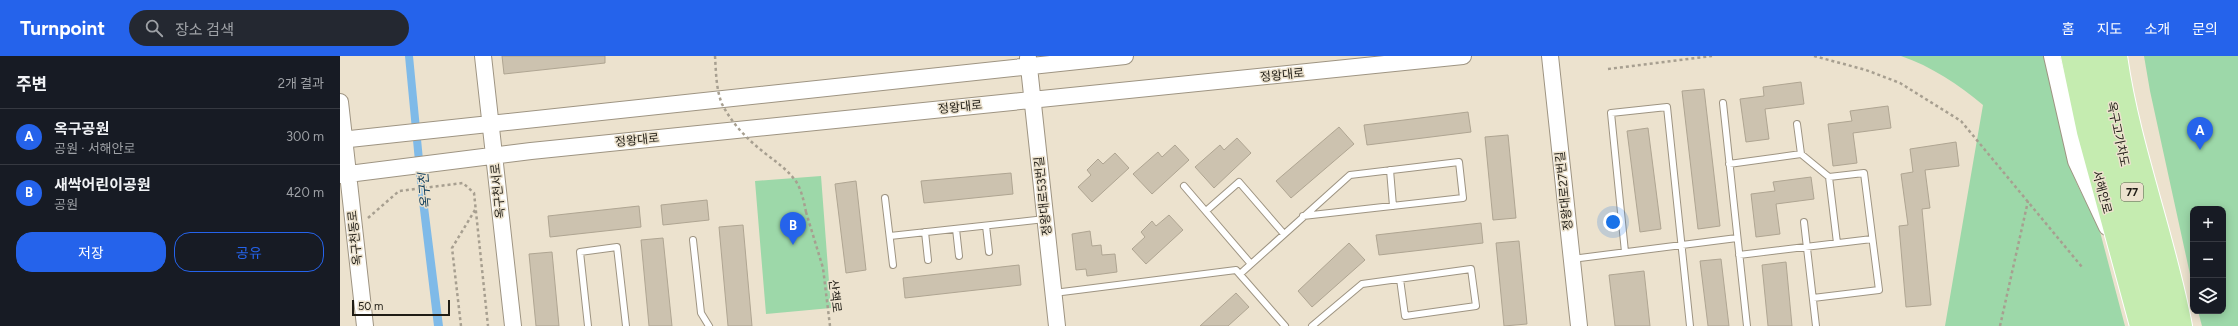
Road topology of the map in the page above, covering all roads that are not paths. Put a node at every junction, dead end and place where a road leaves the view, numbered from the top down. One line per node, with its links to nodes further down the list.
1 (483, 56): 14 (street, 옥구천서로)
2 (1125, 56): 10 (street)
3 (1463, 56): 11 (street, 정왕대로)
4 (1550, 56): 46 (street, 정왕대로27번길)
5 (2052, 56): 40 (street)
6 (2070, 56): 40 (main road, 서해안로)
7 (2088, 56): 68 (main road, 옥구고가차도 / 77)
8 (2102, 56): 69 (main road, 옥구고가차도 / 77)
9 (2118, 56): 70 (main road)
10 (1028, 61): 11 (street, 정왕대로53번길); 14 (street)
11 (1032, 100): 18 (street, 정왕대로); 28 (street, 정왕대로53번길)
12 (340, 102): 16 (street, 옥구천동로)
13 (1723, 103): 19 (lane)
14 (490, 122): 16 (street); 18 (street, 옥구천서로)
15 (1797, 124): 17 (lane)
16 (342, 139): 21 (street, 옥구천동로)
17 (1801, 154): 19 (lane); 22 (lane)
18 (494, 156): 21 (street, 정왕대로); 56 (street, 옥구천서로)
19 (1729, 164): 35 (lane)
20 (1390, 170): 25 (lane); 25 (lane); 27 (lane)
21 (344, 174): 55 (street, 옥구천동로)
22 (1829, 177): 36 (lane); 38 (lane)
23 (1184, 186): 26 (lane)
24 (885, 198): 34 (lane)
25 (1394, 206): 27 (lane)
26 (1206, 212): 33 (lane); 48 (lane)
27 (1303, 216): 33 (lane)
28 (1045, 220): 30 (lane); 52 (street, 정왕대로53번길)
29 (1804, 222): 41 (lane)
30 (986, 226): 31 (lane); 42 (lane)
31 (956, 229): 32 (lane); 45 (lane)
32 (926, 232): 34 (lane); 47 (lane)
33 (1284, 234): 48 (lane)
34 (890, 236): 49 (lane)
35 (1737, 238): 39 (lane); 44 (lane)
36 (1872, 239): 38 (lane); 53 (lane)
37 (693, 240): 59 (lane)
38 (1837, 243): 41 (lane)
39 (1681, 245): 43 (lane); 43 (lane); 64 (lane)
40 (2116, 245): 67 (main road, 서해안로)
41 (1807, 247): 44 (lane); 53 (lane)
42 (989, 252)
43 (1625, 252): 46 (lane)
44 (1739, 255): 65 (lane)
45 (959, 256)
46 (1572, 259): 63 (street, 정왕대로27번길)
47 (928, 260)
48 (1251, 264): 50 (lane)
49 (893, 265)
50 (1240, 274): 52 (lane); 54 (lane)
51 (1400, 279): 51 (lane); 62 (lane)
52 (1053, 293): 60 (street, 정왕대로53번길)
53 (1813, 298): 66 (lane)
54 (1283, 324): 61 (lane)
55 (364, 326)
56 (513, 326)
57 (588, 326): 58 (lane)
58 (626, 326)
59 (709, 326)
60 (1057, 326)
61 (1276, 326)
62 (1312, 326)
63 (1579, 326)
64 (1690, 326)
65 (1747, 326)
66 (1816, 326)
67 (2139, 326)
68 (2154, 326)
69 (2169, 326)
70 (2183, 326)

